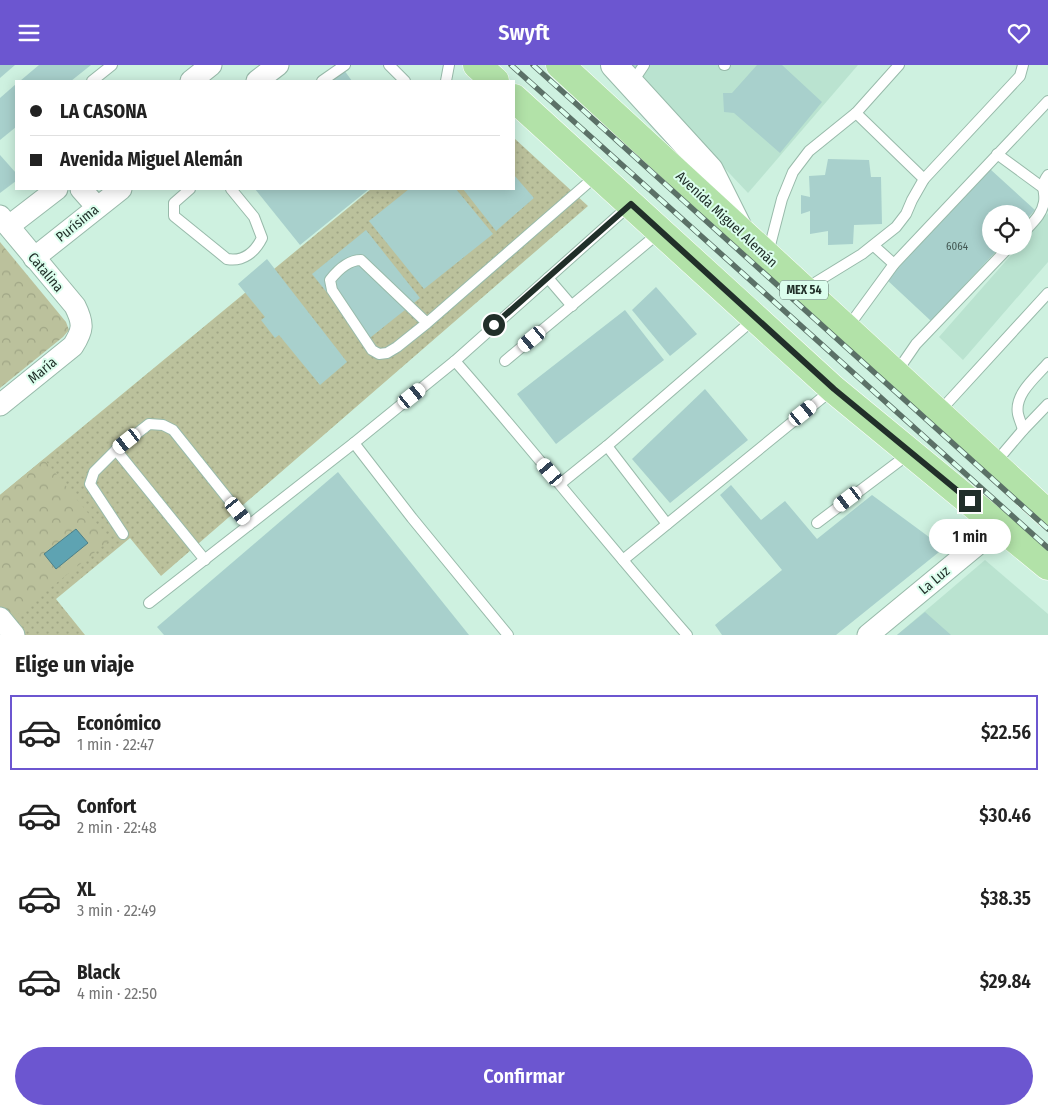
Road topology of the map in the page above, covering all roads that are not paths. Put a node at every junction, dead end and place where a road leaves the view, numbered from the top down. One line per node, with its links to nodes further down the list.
1 (112, 65): 13 (lane)
2 (211, 65): 14 (street)
3 (278, 65): 15 (street)
4 (345, 65): 16 (lane)
5 (390, 65): 17 (lane)
6 (449, 65): 18 (lane)
7 (477, 65): 19 (highway)
8 (560, 65): 38 (highway, Avenida Miguel Alemán / MEX 54)
9 (614, 65): 12 (street)
10 (899, 65): 22 (lane)
11 (1023, 65): 26 (lane)
12 (638, 74): 38 (street)
13 (93, 80)
14 (192, 80)
15 (258, 80)
16 (323, 80)
17 (404, 80)
18 (446, 80)
19 (494, 80)
20 (515, 99): 24 (highway)
21 (1048, 101): 23 (lane)
22 (856, 113): 26 (lane); 41 (lane)
23 (998, 154): 27 (lane); 43 (lane)
24 (598, 174): 33 (highway); 49 (lane)
25 (1048, 175): 27 (lane)
26 (924, 179): 39 (lane)
27 (1042, 187): 36 (lane)
28 (55, 190): 35 (street)
29 (82, 190): 34 (street)
30 (120, 190): 34 (street, Purísima)
31 (189, 190): 32 (lane)
32 (232, 190)
33 (631, 204): 37 (highway); 44 (lane)
34 (97, 207): 42 (street, Purísima)
35 (4, 221): 42 (street, Catalina)
36 (1032, 223)
37 (660, 231): 47 (lane); 48 (highway)
38 (742, 233): 41 (highway, Avenida Miguel Alemán / MEX 54)
39 (874, 246): 43 (lane); 45 (lane)
40 (1001, 255): 55 (lane)
41 (768, 256): 45 (highway, Avenida Miguel Alemán / MEX 54)
42 (34, 258): 51 (street, Catalina)
43 (894, 264): 50 (lane)
44 (548, 278): 47 (lane); 52 (lane)
45 (804, 289): 50 (highway, Avenida Miguel Alemán / MEX 54)
46 (1048, 293): 59 (lane)
47 (572, 305): 53 (lane)
48 (755, 318): 56 (highway); 62 (lane)
49 (427, 323): 49 (lane)
50 (847, 328): 55 (highway, Avenida Miguel Alemán / MEX 54)
51 (81, 333): 57 (street, María)
52 (454, 361): 61 (lane); 66 (lane)
53 (505, 361)
54 (1048, 363): 60 (lane)
55 (895, 374): 59 (highway, Avenida Miguel Alemán / MEX 54)
56 (834, 389): 64 (highway); 69 (lane)
57 (0, 405)
58 (1047, 407): 60 (lane)
59 (938, 413): 65 (highway, Avenida Miguel Alemán / MEX 54)
60 (1023, 430): 65 (lane)
61 (354, 443): 70 (lane); 81 (lane)
62 (607, 446): 66 (lane); 69 (lane)
63 (116, 450): 70 (lane); 72 (lane); 74 (lane)
64 (911, 452): 68 (lane); 71 (highway)
65 (994, 464): 67 (highway, Avenida Miguel Alemán / MEX 54)
66 (560, 484): 75 (lane)
67 (1045, 510)
68 (817, 523)
69 (668, 524): 75 (lane)
70 (249, 525): 74 (lane)
71 (1000, 526): 73 (highway); 83 (street, La Luz)
72 (123, 534)
73 (1023, 544): 76 (highway); 77 (highway)
74 (205, 559): 78 (lane)
75 (623, 560): 82 (lane)
76 (1048, 566)
77 (1048, 585)
78 (149, 603)
79 (0, 618): 80 (street)
80 (14, 635)
81 (508, 635)
82 (687, 635)
83 (868, 635)

